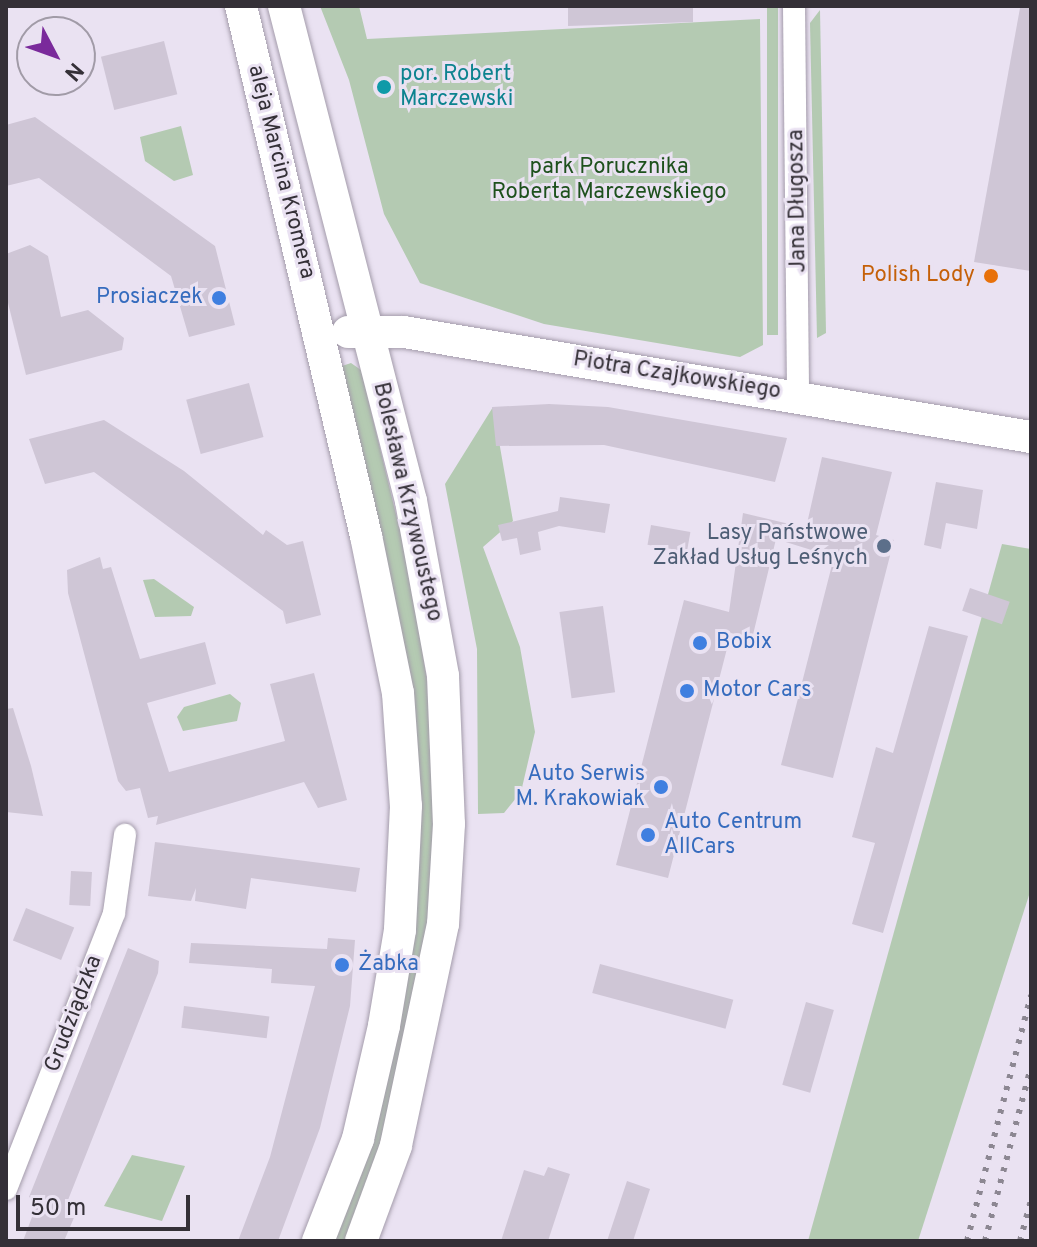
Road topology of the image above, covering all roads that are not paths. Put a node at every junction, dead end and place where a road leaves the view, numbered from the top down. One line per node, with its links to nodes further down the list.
1 (241, 6): 5 (main road, aleja Marcina Kromera)
2 (284, 6): 4 (main road, aleja Marcina Kromera)
3 (794, 6): 6 (street, Jana Długosza)
4 (365, 329): 5 (main road, Piotra Czajkowskiego); 6 (main road, Piotra Czajkowskiego); 11 (main road, Bolesława Krzywoustego)
5 (321, 337): 10 (main road)
6 (798, 396): 7 (main road, Piotra Czajkowskiego)
7 (1031, 437)
8 (125, 835): 9 (street, Grudziądzka)
9 (6, 1189)
10 (318, 1241)
11 (361, 1241)

